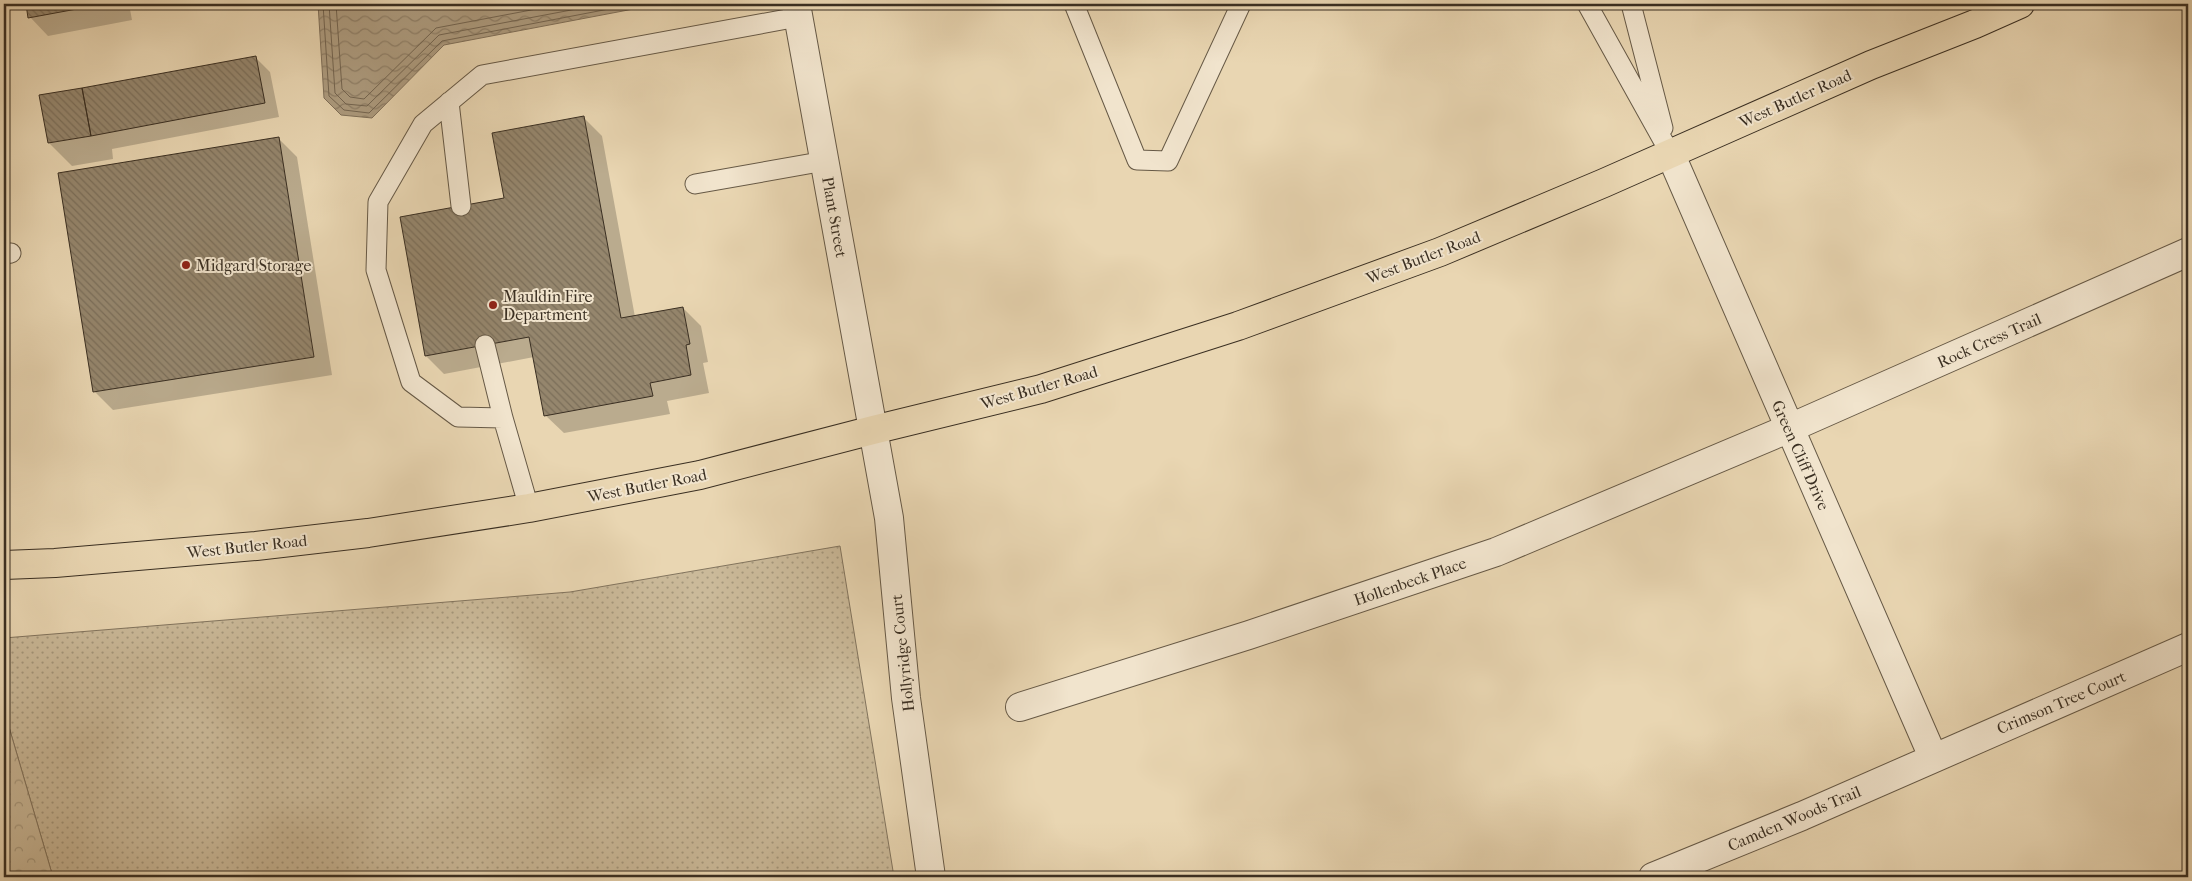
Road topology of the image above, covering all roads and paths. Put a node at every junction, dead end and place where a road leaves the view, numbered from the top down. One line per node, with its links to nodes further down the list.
1 (1074, 4): 2 (lane)
2 (1240, 4)
3 (1586, 4): 8 (lane)
4 (1631, 4): 8 (lane)
5 (2020, 4): 8 (main road, West Butler Road)
6 (797, 11): 7 (lane); 9 (street, Plant Street)
7 (449, 102): 11 (lane); 14 (lane)
8 (1670, 153): 15 (street, Green Cliff Drive); 16 (main road, West Butler Road)
9 (824, 161): 10 (lane); 16 (street, Plant Street)
10 (695, 184)
11 (461, 206)
12 (2188, 252): 15 (street, Rock Cress Trail)
13 (485, 345): 14 (lane)
14 (503, 418): 17 (lane)
15 (1790, 428): 20 (street, Hollenbeck Place); 21 (street, Green Cliff Drive)
16 (874, 430): 17 (main road, West Butler Road); 22 (street, Hollyridge Court)
17 (529, 508): 18 (main road, West Butler Road)
18 (4, 565)
19 (2188, 647): 21 (street, Crimson Tree Court)
20 (1020, 706)
21 (1933, 757): 23 (street, Camden Woods Trail)
22 (931, 877)
23 (1653, 877)

